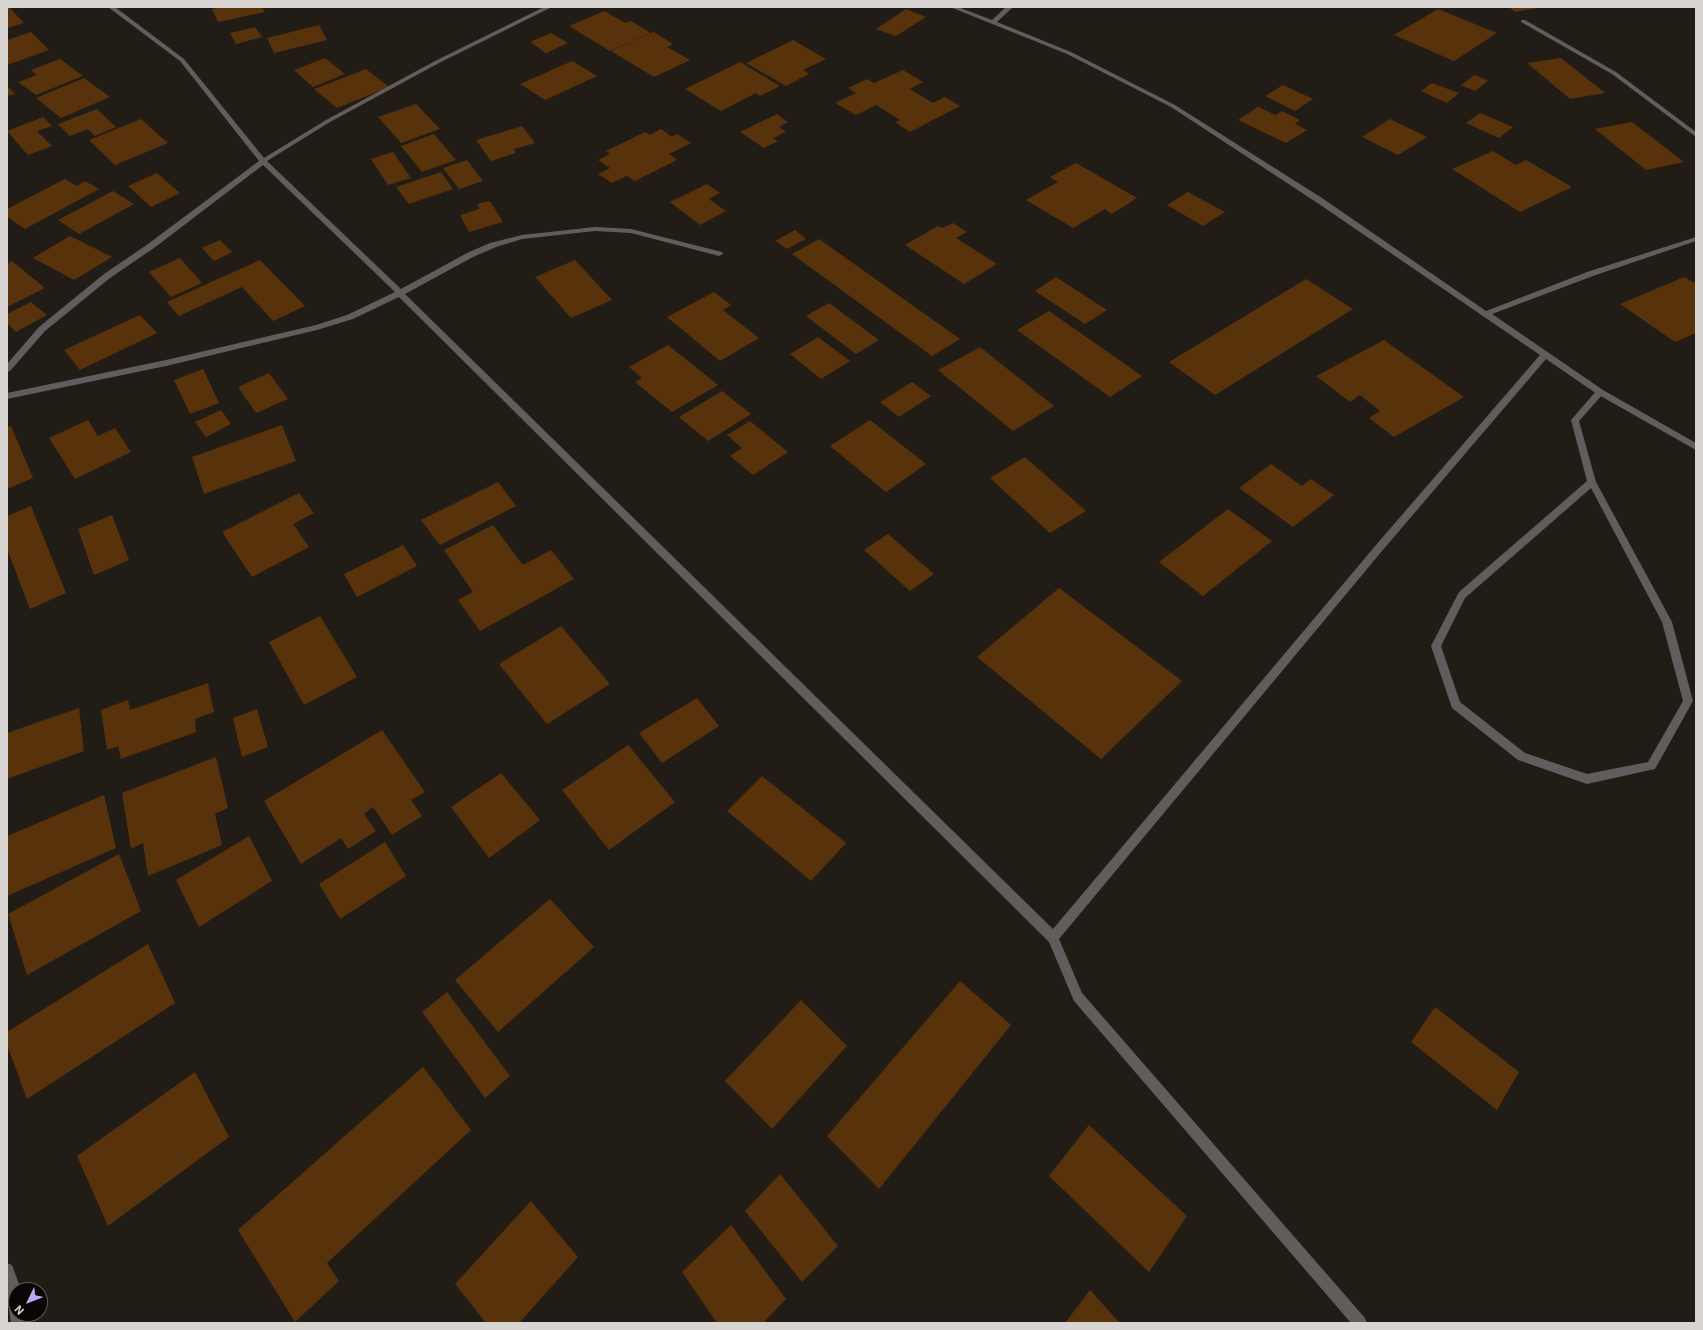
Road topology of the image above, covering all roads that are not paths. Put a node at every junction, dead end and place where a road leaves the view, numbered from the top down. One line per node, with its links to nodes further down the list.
1 (111, 7): 8 (street)
2 (549, 7): 8 (street)
3 (953, 7): 6 (street)
4 (1010, 7): 6 (street)
5 (1523, 21): 7 (street)
6 (994, 22): 12 (street)
7 (1696, 134)
8 (263, 161): 11 (street); 14 (street)
9 (1696, 239): 12 (street)
10 (719, 254): 11 (street)
11 (400, 293): 16 (street); 19 (street)
12 (1486, 314): 13 (street)
13 (1545, 354): 15 (street); 19 (street)
14 (7, 369)
15 (1600, 392): 17 (street); 18 (street)
16 (7, 396)
17 (1696, 447)
18 (1592, 482): 18 (street)
19 (1053, 938): 22 (street)
20 (7, 1270): 21 (street)
21 (11, 1282)
22 (1360, 1323)

